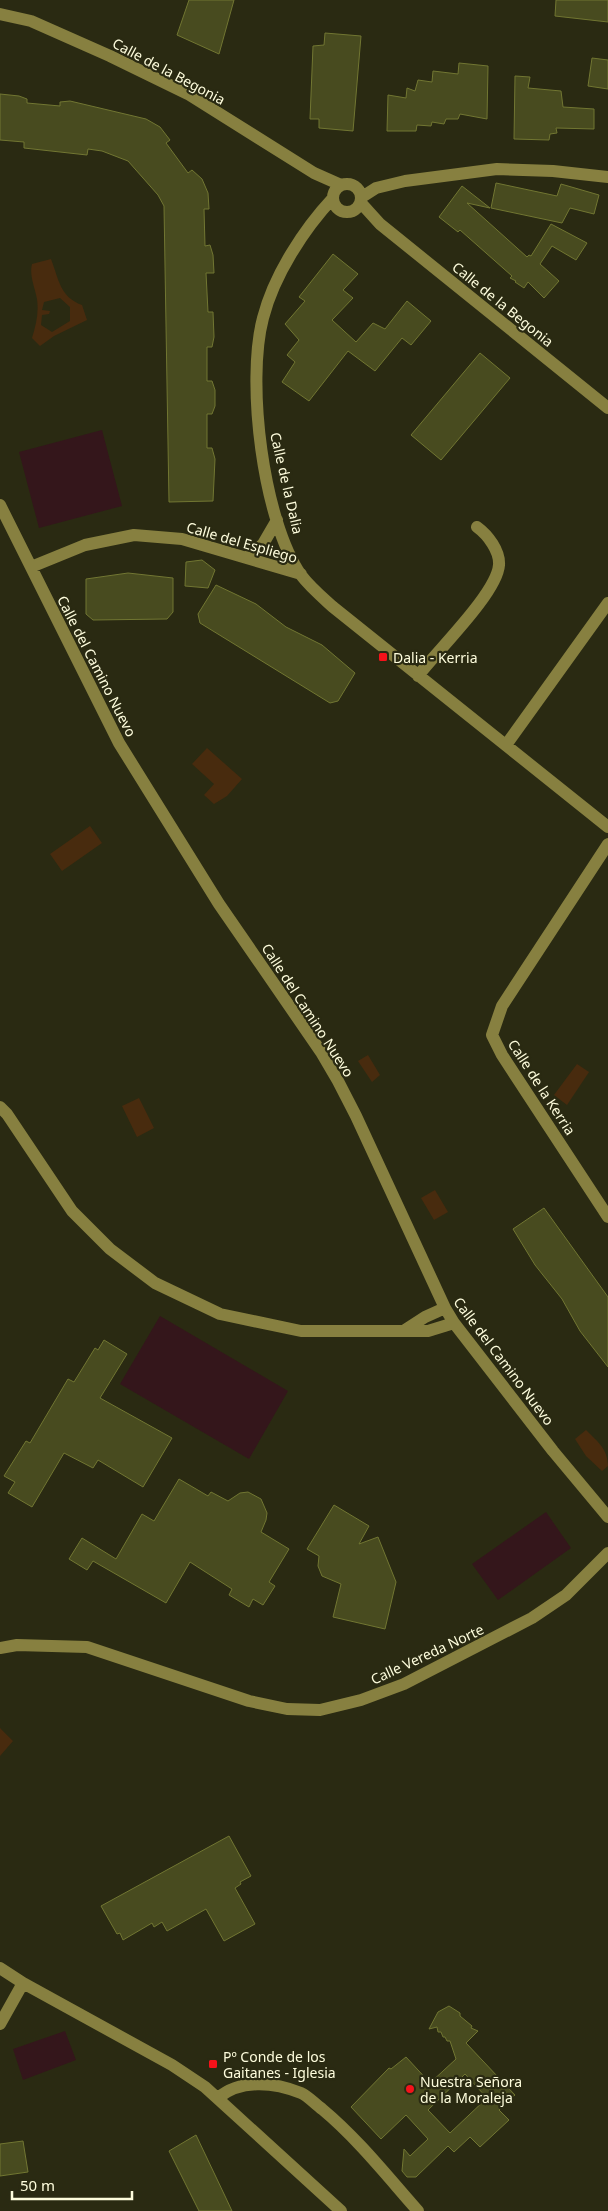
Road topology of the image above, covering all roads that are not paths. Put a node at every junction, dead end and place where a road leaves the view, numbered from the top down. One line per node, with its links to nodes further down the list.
1 (0, 14): 3 (street, Calle de la Begonia)
2 (608, 177): 4 (street)
3 (336, 192): 4 (street); 4 (street); 7 (street, Calle de la Dalia)
4 (358, 204): 5 (street, Calle de la Begonia)
5 (608, 408)
6 (0, 505): 10 (street, Calle del Camino Nuevo)
7 (277, 520): 9 (street); 11 (street, Calle de la Dalia)
8 (477, 527): 13 (street)
9 (247, 558): 10 (street, Calle del Espliego); 11 (street, Calle del Espliego)
10 (31, 567): 19 (street, Calle del Camino Nuevo)
11 (301, 574): 13 (street, Calle de la Dalia)
12 (608, 603): 14 (street)
13 (418, 676): 14 (street, Calle de la Dalia)
14 (506, 746): 15 (street, Calle de la Dalia)
15 (608, 827)
16 (608, 844): 18 (street, Calle de la Kerria)
17 (0, 1107): 21 (street)
18 (608, 1217)
19 (445, 1308): 20 (street, Calle del Camino Nuevo); 21 (street)
20 (454, 1323): 21 (street); 22 (street, Calle del Camino Nuevo)
21 (405, 1330)
22 (608, 1517)
23 (608, 1554): 24 (street, Calle Vereda Norte)
24 (0, 1648)
25 (0, 1968): 26 (street)
26 (23, 1983): 27 (street); 28 (street)
27 (0, 2024)
28 (218, 2098): 29 (street); 30 (street)
29 (341, 2211)
30 (418, 2211)

